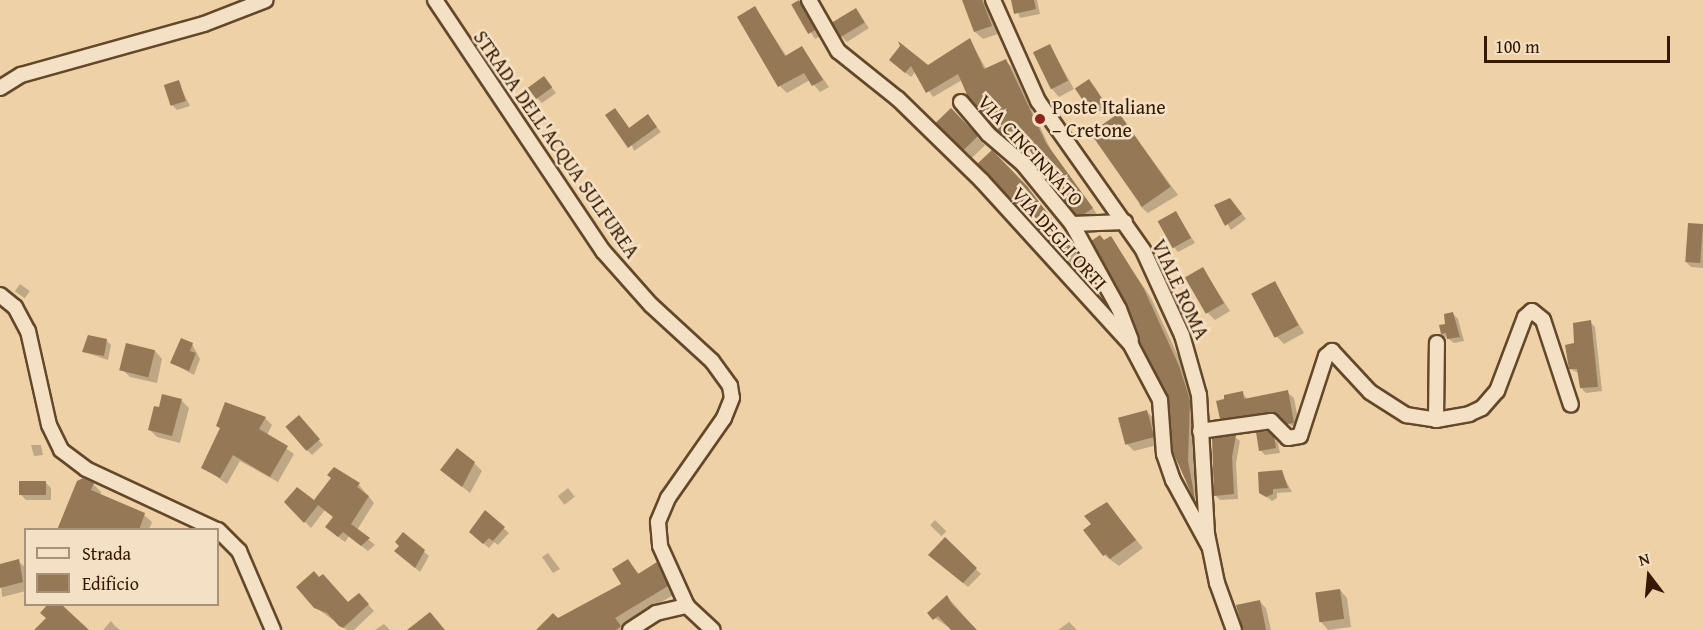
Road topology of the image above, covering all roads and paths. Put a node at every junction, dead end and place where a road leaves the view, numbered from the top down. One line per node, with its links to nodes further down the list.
1 (266, 0): 5 (street)
2 (435, 0): 18 (street, STRADA DELL'ACQUA SULFUREA)
3 (809, 0): 11 (street, VIA DEGLI ORTI)
4 (993, 0): 7 (street, VIALE ROMA)
5 (0, 88)
6 (961, 102): 8 (street, VIA CINCINNATO)
7 (1125, 222): 8 (street, VIA CINCINNATO); 14 (street, VIALE ROMA)
8 (1072, 224): 11 (street, VIA CINCINNATO)
9 (0, 295): 15 (street)
10 (1437, 343): 13 (street)
11 (1135, 351): 17 (street, VIA DEGLI ORTI)
12 (1571, 405): 13 (street)
13 (1436, 420): 14 (street)
14 (1200, 431): 17 (street, VIALE ROMA)
15 (213, 528)
16 (219, 532): 19 (street)
17 (1209, 546): 22 (street, VIALE ROMA)
18 (687, 606): 20 (street); 21 (street)
19 (273, 630)
20 (630, 630)
21 (713, 630)
22 (1234, 630)

